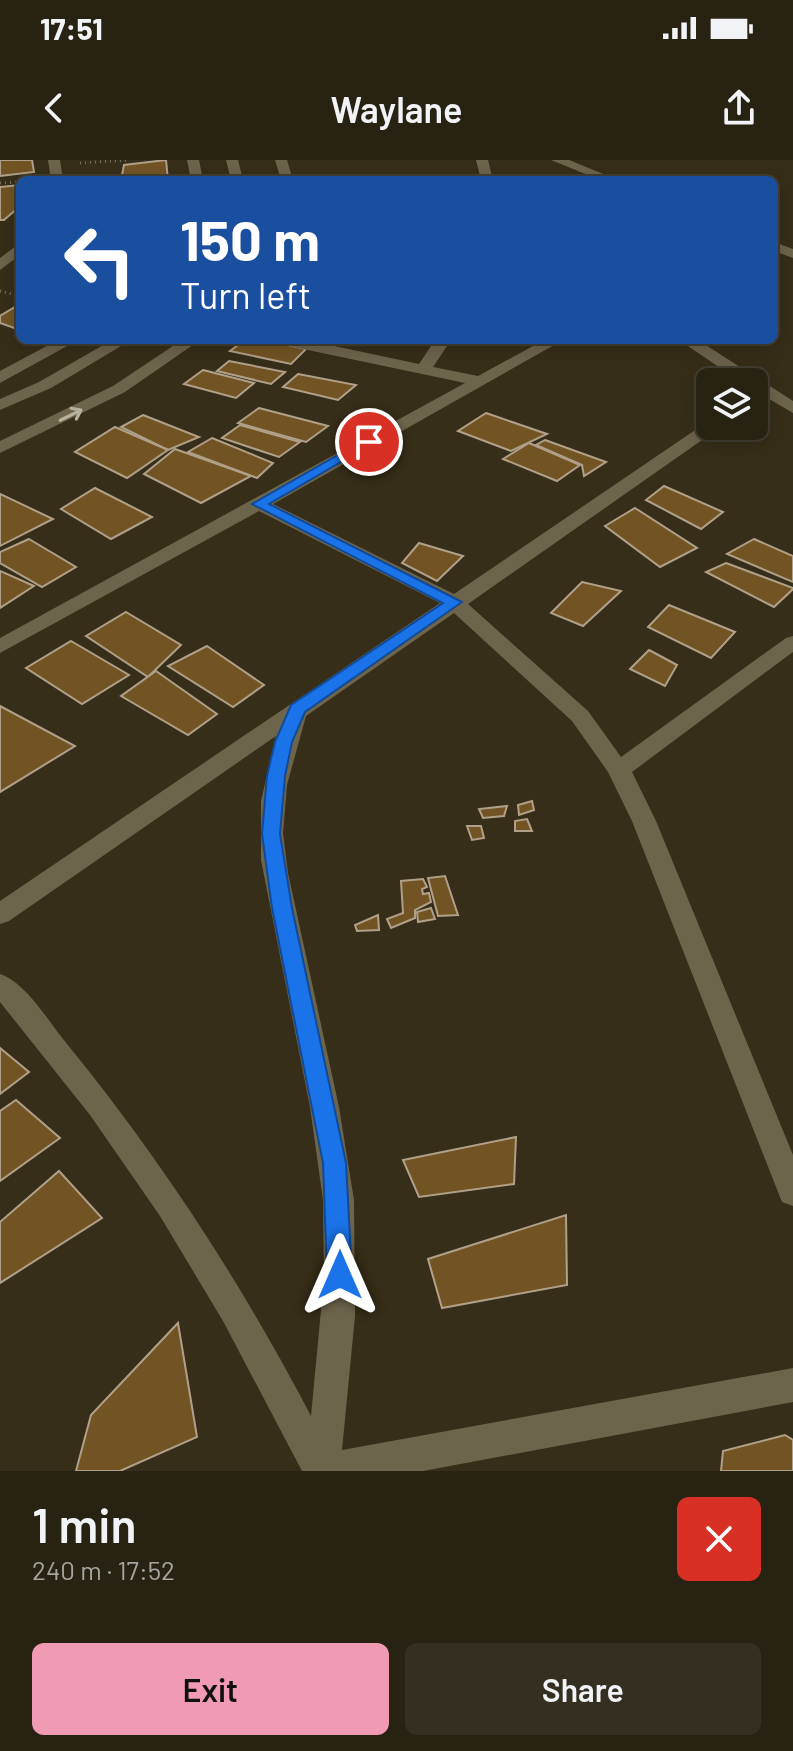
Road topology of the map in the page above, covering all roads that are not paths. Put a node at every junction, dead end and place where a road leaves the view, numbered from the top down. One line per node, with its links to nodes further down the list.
1 (557, 160): 2 (street)
2 (601, 176)
3 (16, 251): 4 (street)
4 (0, 266)
5 (63, 344): 14 (street)
6 (116, 344): 17 (street)
7 (186, 344): 20 (street, one-way to 7)
8 (303, 344): 13 (street)
9 (440, 344): 13 (street)
10 (547, 344): 15 (street)
11 (692, 344): 12 (street)
12 (725, 368)
13 (423, 369): 15 (street)
14 (0, 378)
15 (478, 381): 21 (street)
16 (768, 397): 18 (street)
17 (0, 405)
18 (793, 408)
19 (696, 438): 22 (street)
20 (0, 448)
21 (259, 504): 22 (street); 24 (street)
22 (454, 602): 25 (street); 26 (street)
23 (793, 642): 26 (street)
24 (0, 647)
25 (297, 709): 27 (street); 31 (street)
26 (619, 770): 29 (street)
27 (0, 914)
28 (3, 992): 31 (street)
29 (793, 1192)
30 (793, 1385): 31 (street)
31 (323, 1471)

